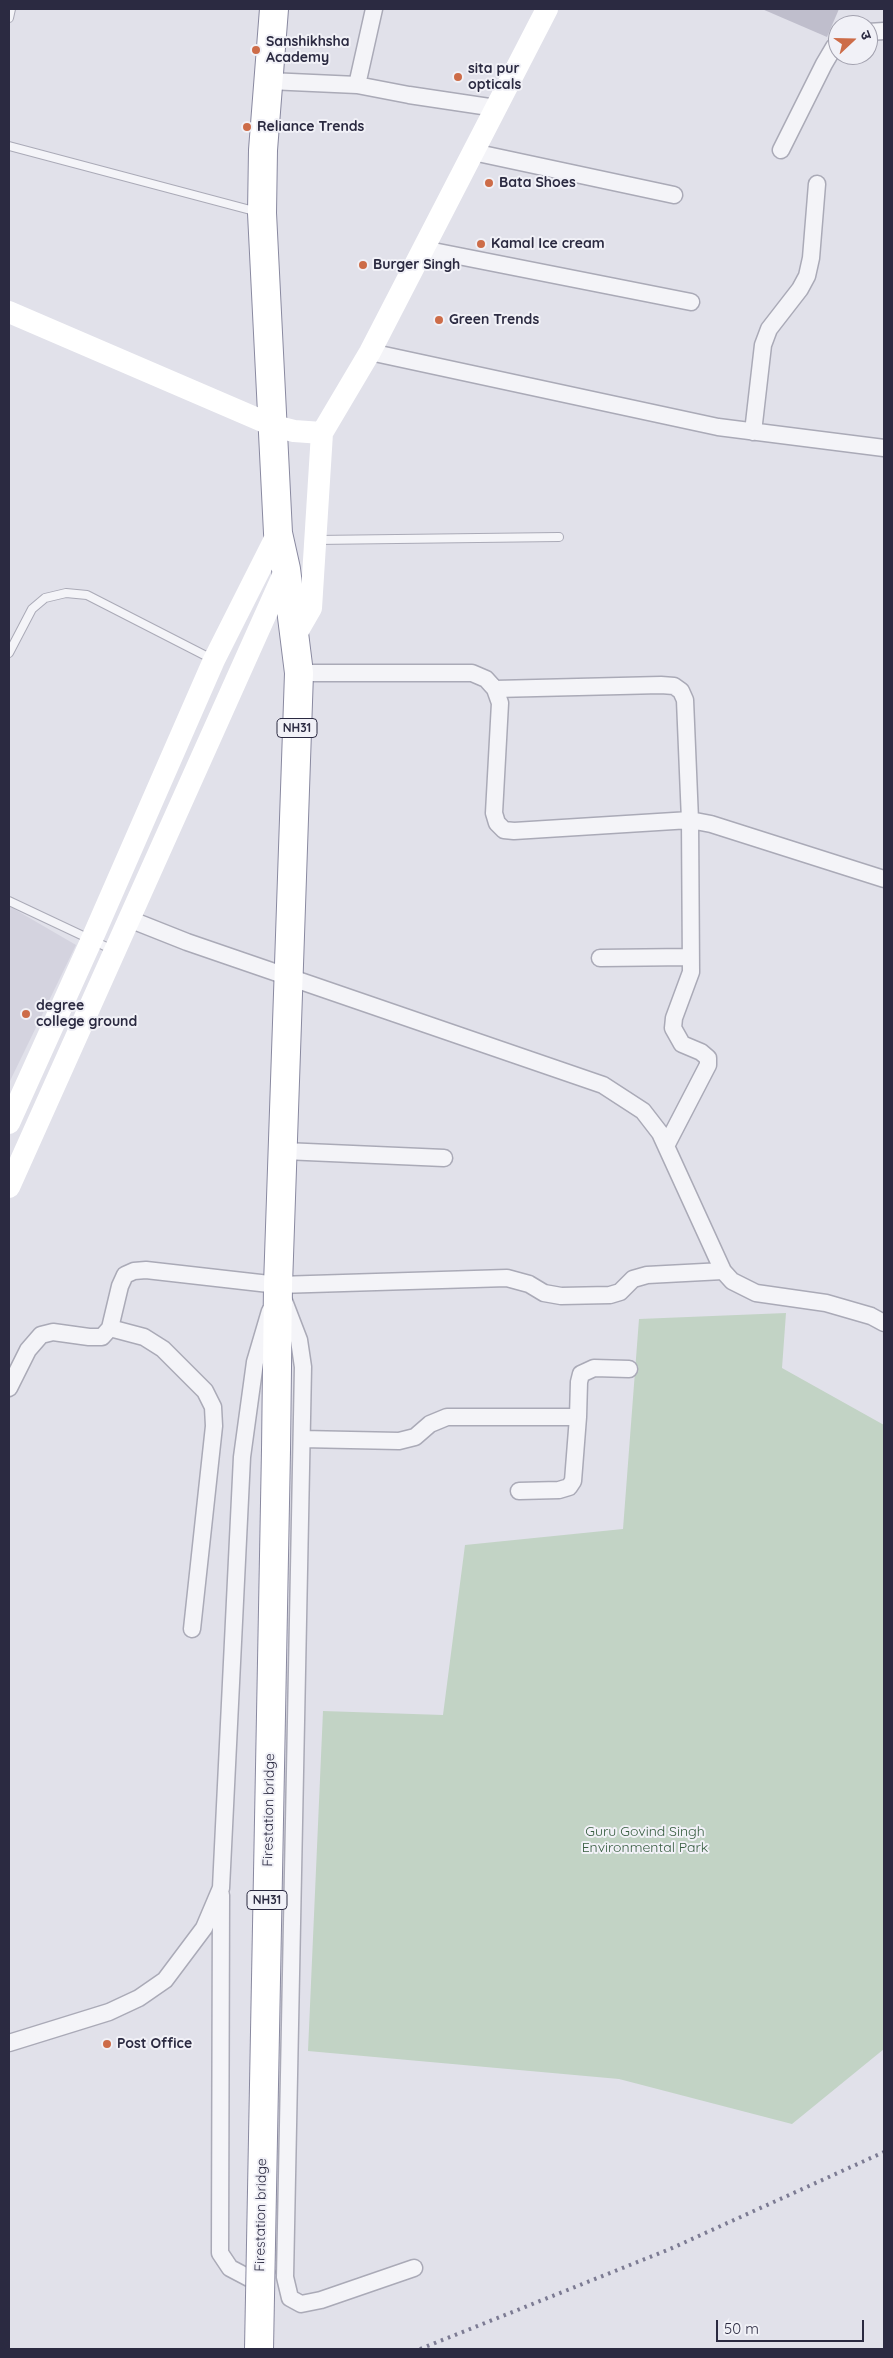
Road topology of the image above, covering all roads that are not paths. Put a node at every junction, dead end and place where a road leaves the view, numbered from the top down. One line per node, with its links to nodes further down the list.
1 (11, 9): 5 (lane)
2 (274, 9): 7 (highway, NH31)
3 (374, 9): 8 (street)
4 (547, 9): 9 (street)
5 (9, 18)
6 (828, 57): 11 (street)
7 (268, 81): 8 (street); 15 (highway, NH31)
8 (357, 85): 9 (street)
9 (496, 108): 12 (street)
10 (9, 146): 15 (lane)
11 (781, 150)
12 (473, 152): 14 (street); 16 (street)
13 (817, 184): 21 (street)
14 (674, 195)
15 (262, 213): 20 (highway, NH31)
16 (423, 249): 17 (street); 19 (street)
17 (692, 302)
18 (9, 312): 20 (street)
19 (370, 352): 21 (street); 22 (street)
20 (274, 426): 22 (street); 24 (highway, NH31)
21 (753, 432): 23 (street)
22 (322, 433): 26 (street)
23 (884, 448)
24 (278, 532): 27 (highway, NH31); 30 (street)
25 (559, 537): 26 (lane)
26 (316, 540): 28 (street)
27 (286, 569): 28 (highway, NH31); 36 (street)
28 (296, 634): 31 (highway, NH31)
29 (9, 653): 30 (lane)
30 (214, 660): 37 (street)
31 (299, 673): 32 (street); 41 (highway, NH31)
32 (495, 690): 33 (street); 33 (street)
33 (690, 820): 34 (street); 39 (street)
34 (884, 879)
35 (9, 901): 37 (lane)
36 (129, 919): 38 (street); 41 (street)
37 (92, 940): 38 (lane); 42 (street)
38 (113, 950): 46 (street)
39 (690, 957): 40 (street); 43 (street)
40 (600, 958)
41 (288, 976): 43 (street); 44 (highway, NH31)
42 (9, 1123)
43 (666, 1146): 47 (street)
44 (284, 1151): 45 (street); 48 (highway, NH31)
45 (444, 1158)
46 (9, 1186)
47 (723, 1271): 48 (street); 49 (street)
48 (278, 1285): 50 (street); 54 (street); 57 (street); 61 (highway, Firestation bridge / NH31, bridge)
49 (884, 1322)
50 (110, 1328): 52 (street); 56 (street)
51 (629, 1369): 53 (street)
52 (9, 1388)
53 (578, 1417): 54 (street); 55 (street)
54 (302, 1438): 59 (street)
55 (519, 1491)
56 (192, 1629)
57 (221, 1888): 58 (street); 59 (street)
58 (9, 2043)
59 (286, 2266): 60 (street)
60 (414, 2268)
61 (259, 2349)

